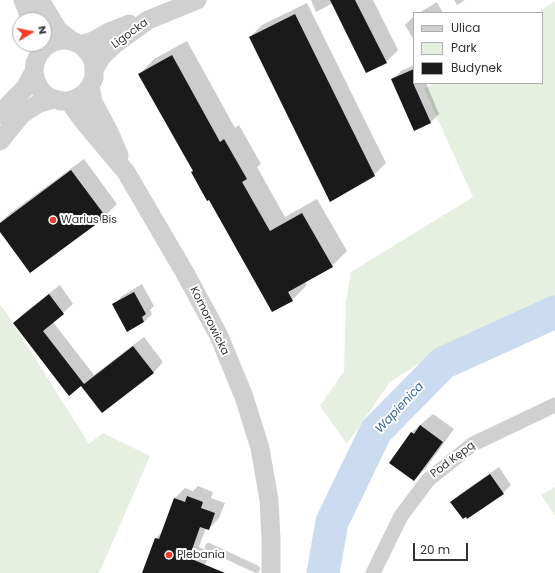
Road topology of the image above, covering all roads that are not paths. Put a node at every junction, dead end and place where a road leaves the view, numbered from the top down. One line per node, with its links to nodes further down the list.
1 (23, 0): 4 (street)
2 (40, 0): 7 (street)
3 (196, 0): 5 (street, Ligocka)
4 (28, 12)
5 (148, 20): 7 (street); 10 (street, Ligocka)
6 (52, 42): 7 (street)
7 (77, 43): 10 (street)
8 (39, 52): 9 (street)
9 (34, 72): 11 (street); 12 (street)
10 (92, 78): 11 (street); 14 (street)
11 (61, 100): 13 (street); 14 (street, Komorowicka)
12 (0, 115)
13 (0, 141)
14 (126, 172): 17 (street, Komorowicka)
15 (555, 405): 18 (street, Pod Kępą)
16 (209, 547): 17 (lane)
17 (264, 571)
18 (373, 573)

